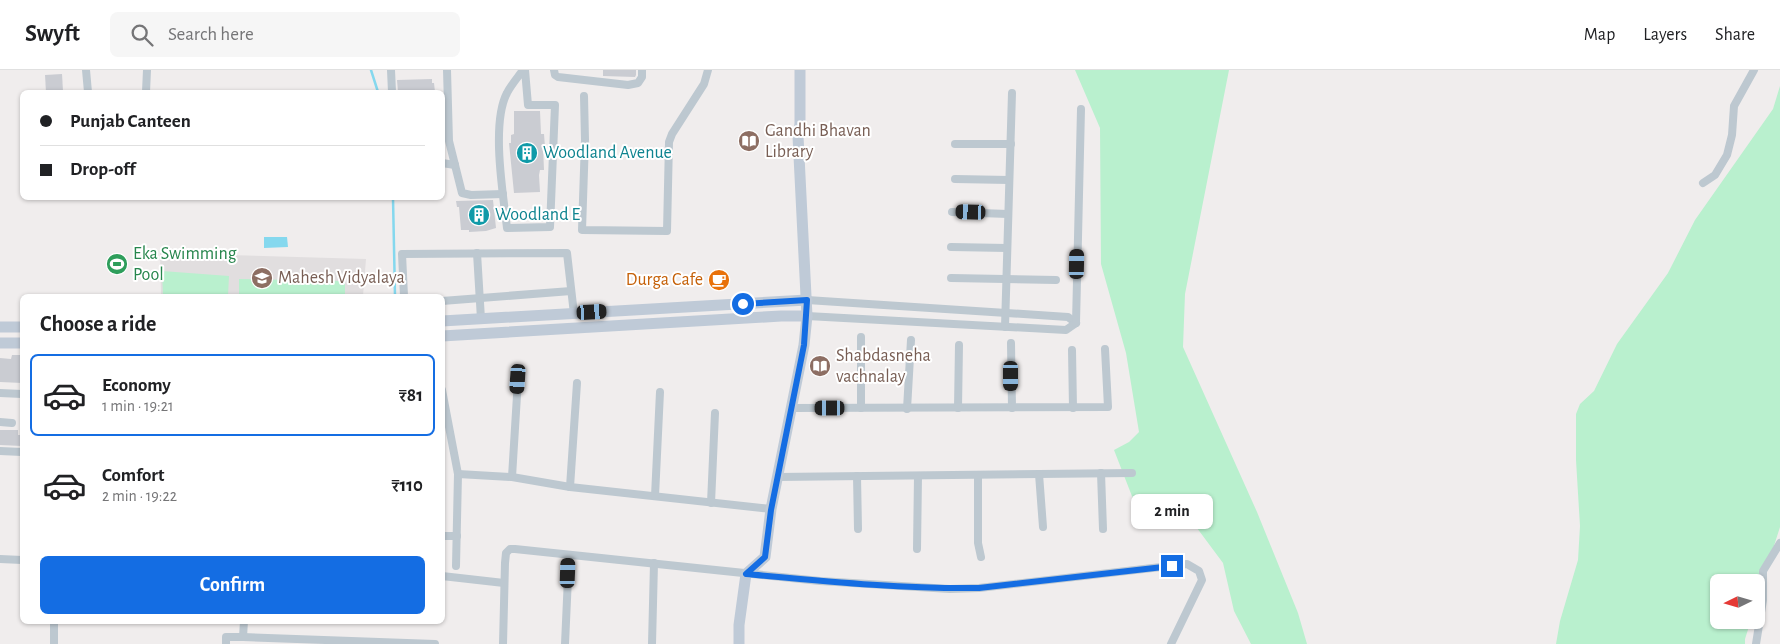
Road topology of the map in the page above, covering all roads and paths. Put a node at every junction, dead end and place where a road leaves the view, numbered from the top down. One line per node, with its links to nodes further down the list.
1 (86, 70): 11 (street)
2 (147, 70): 12 (street)
3 (391, 70): 13 (street)
4 (447, 70): 20 (street)
5 (524, 70): 24 (street); 24 (street)
6 (642, 70): 10 (street)
7 (708, 70): 15 (street)
8 (800, 70): 37 (street)
9 (1754, 70): 23 (street)
10 (555, 73)
11 (88, 90)
12 (146, 90)
13 (392, 90)
14 (1012, 93): 18 (street)
15 (584, 96)
16 (1080, 109): 45 (street)
17 (956, 144): 18 (street)
18 (1010, 144): 22 (street)
19 (445, 163): 20 (street)
20 (455, 165): 24 (street)
21 (955, 180): 22 (street)
22 (1009, 180): 26 (street)
23 (1703, 184)
24 (503, 194)
25 (952, 212): 26 (street)
26 (1008, 214): 28 (street)
27 (951, 247): 28 (street)
28 (1008, 248): 31 (street)
29 (477, 253): 33 (street); 34 (street); 35 (street)
30 (951, 278): 31 (street)
31 (1007, 279): 32 (street); 40 (street)
32 (1056, 280)
33 (571, 292): 35 (street); 39 (street)
34 (404, 294)
35 (480, 299): 36 (street); 42 (street)
36 (445, 300)
37 (807, 300): 38 (street); 39 (street); 41 (street)
38 (878, 305): 40 (street); 43 (street)
39 (574, 314): 42 (street)
40 (1006, 314): 45 (street); 48 (street)
41 (807, 316): 43 (street); 49 (street); 64 (street)
42 (481, 319): 44 (street)
43 (878, 320): 48 (street)
44 (445, 321)
45 (1076, 323): 48 (street)
46 (0, 327): 47 (street)
47 (20, 327)
48 (1005, 327)
49 (445, 336)
50 (861, 337): 65 (street)
51 (911, 340): 66 (street)
52 (0, 342): 53 (street)
53 (20, 342)
54 (1011, 343): 68 (street)
55 (959, 345): 67 (street)
56 (1106, 349): 69 (street)
57 (1072, 350): 69 (street)
58 (518, 379): 82 (street)
59 (576, 384): 84 (street)
60 (1, 391): 62 (street)
61 (660, 392): 85 (street)
62 (20, 394)
63 (445, 406): 77 (street)
64 (791, 408): 65 (street); 83 (street)
65 (861, 408): 66 (street)
66 (908, 408): 67 (street)
67 (958, 408): 68 (street)
68 (1012, 408): 69 (street)
69 (1073, 408)
70 (715, 413): 86 (street)
71 (0, 422): 72 (street)
72 (12, 423)
73 (0, 451): 74 (street)
74 (20, 452)
75 (1101, 473): 76 (street); 78 (street); 90 (street)
76 (1132, 473)
77 (458, 474): 82 (street); 92 (street)
78 (1039, 474): 81 (street); 88 (street)
79 (858, 476): 80 (street); 83 (street); 89 (street)
80 (918, 476): 81 (street); 94 (street)
81 (978, 476): 96 (street)
82 (512, 477): 84 (street)
83 (778, 477): 87 (street)
84 (570, 487): 85 (street)
85 (655, 496): 86 (street)
86 (711, 503): 87 (street)
87 (771, 510): 101 (street)
88 (1042, 527)
89 (858, 529)
90 (1104, 529)
91 (445, 536): 92 (street)
92 (457, 536): 100 (street)
93 (1780, 543): 115 (street)
94 (917, 549)
95 (569, 555): 99 (street); 103 (street); 111 (street)
96 (981, 557)
97 (0, 559): 98 (street)
98 (20, 560)
99 (654, 564): 101 (street); 112 (street)
100 (456, 566)
101 (746, 574): 113 (street); 114 (street)
102 (445, 576): 103 (street)
103 (504, 583): 110 (street)
104 (54, 624): 107 (street)
105 (244, 624): 106 (street)
106 (243, 637): 108 (street); 109 (street)
107 (54, 644)
108 (226, 644)
109 (435, 644)
110 (503, 644)
111 (565, 644)
112 (652, 644)
113 (739, 644)
114 (1171, 644)
115 (1756, 644)

